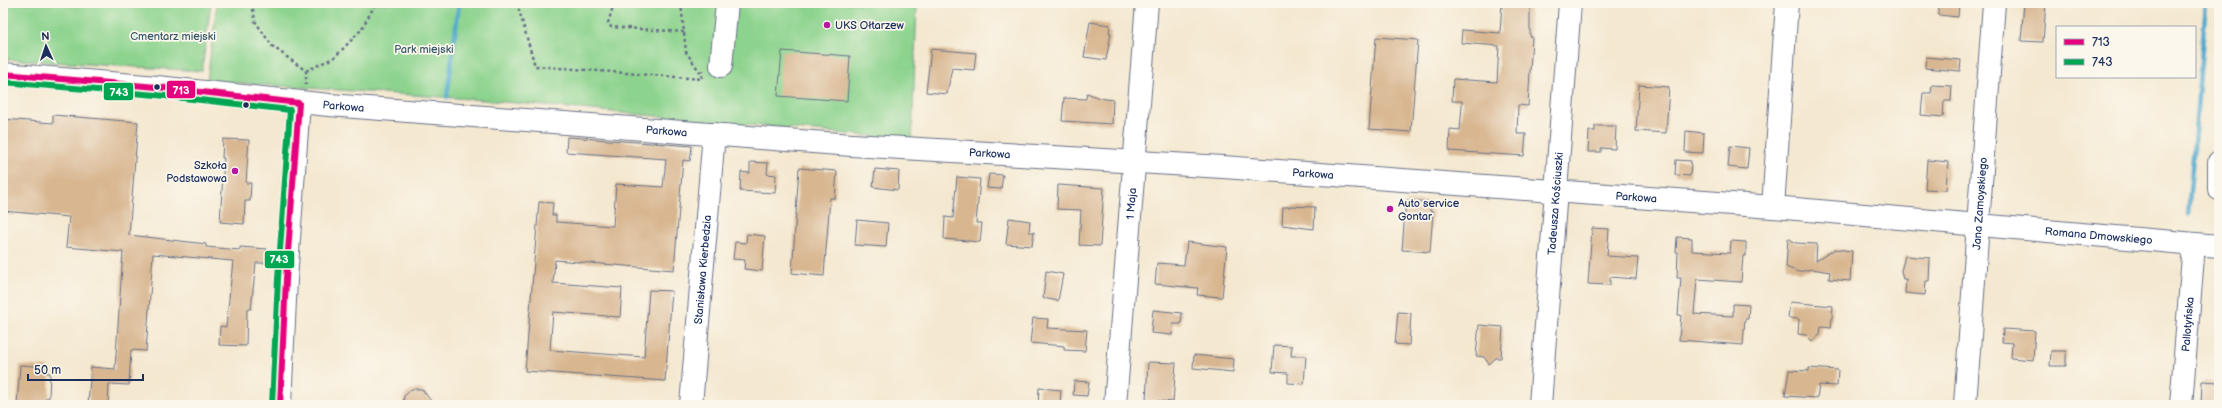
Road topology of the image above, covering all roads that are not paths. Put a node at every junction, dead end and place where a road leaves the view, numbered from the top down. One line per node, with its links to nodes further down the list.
1 (727, 3): 6 (street)
2 (1147, 3): 10 (street, 1 Maja)
3 (1570, 3): 13 (street, Tadeusza Kościuszki)
4 (1787, 3): 14 (street)
5 (1994, 3): 15 (street, Jana Zamoyskiego)
6 (708, 70)
7 (3, 74): 8 (street, Parkowa)
8 (303, 96): 9 (street, Parkowa); 18 (street)
9 (714, 134): 10 (street, Parkowa); 19 (street, Stanisława Kierbedzia)
10 (1134, 161): 13 (street, Parkowa); 20 (street, 1 Maja)
11 (2219, 162): 12 (street)
12 (2219, 189)
13 (1556, 191): 14 (street, Parkowa); 21 (street, Tadeusza Kościuszki)
14 (1773, 207): 15 (street, Parkowa)
15 (1978, 224): 16 (street, Romana Dmowskiego); 22 (street, Jana Zamoyskiego)
16 (2194, 244): 17 (street, Romana Dmowskiego); 23 (street, Pallotyńska)
17 (2219, 246)
18 (280, 405)
19 (691, 405)
20 (1115, 405)
21 (1540, 405)
22 (1965, 405)
23 (2181, 405)

